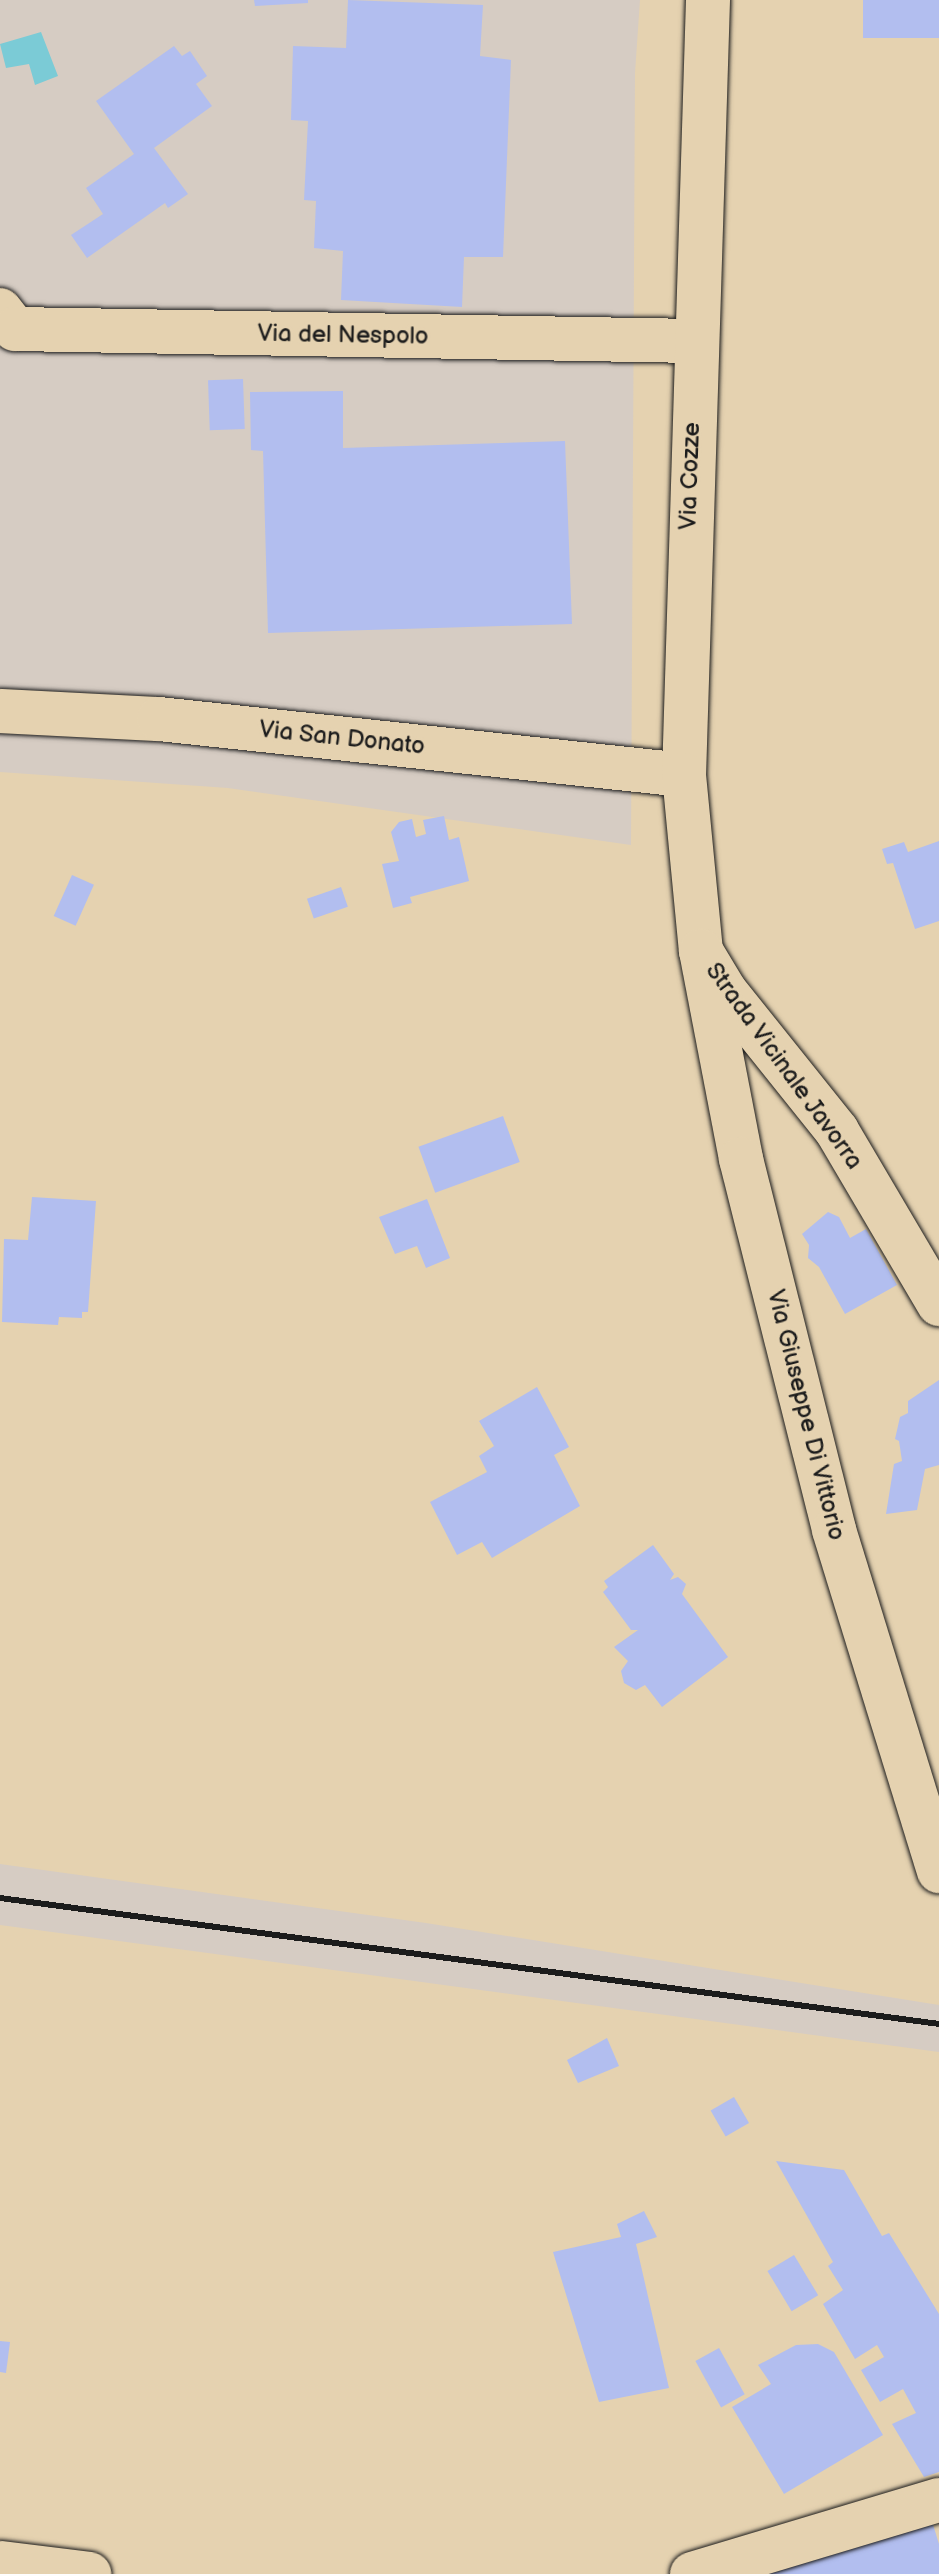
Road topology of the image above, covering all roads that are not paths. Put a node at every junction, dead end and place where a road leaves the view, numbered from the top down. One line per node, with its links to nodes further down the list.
1 (708, 0): 3 (street, Via Cozze)
2 (0, 310): 3 (street, Via del Nespolo)
3 (695, 341): 5 (street, Via Cozze)
4 (0, 711): 5 (street, Via San Donato)
5 (684, 775): 6 (street, Via Cozze)
6 (701, 951): 7 (street, Strada Vicinale Javorra); 8 (street, Via Giuseppe Di Vittorio)
7 (939, 1304)
8 (939, 1871)
9 (939, 2500): 12 (street)
10 (0, 2563): 11 (street)
11 (89, 2574)
12 (692, 2574)

